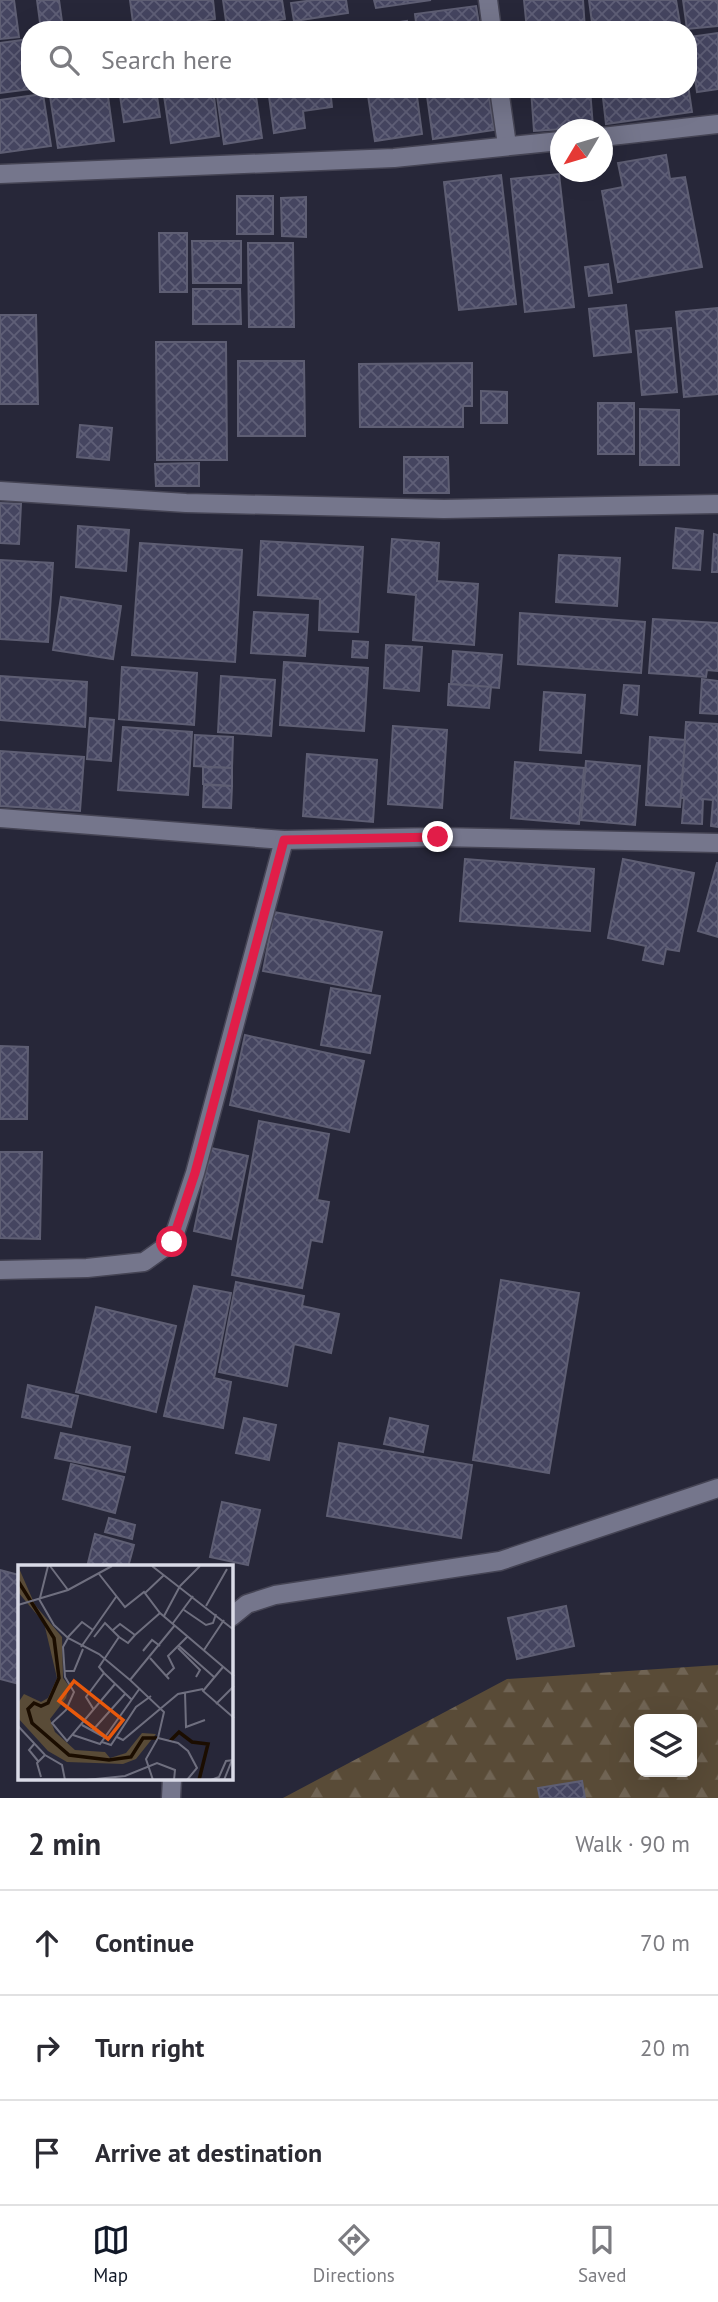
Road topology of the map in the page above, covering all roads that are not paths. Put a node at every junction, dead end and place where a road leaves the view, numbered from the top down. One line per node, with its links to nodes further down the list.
1 (488, 0): 2 (street)
2 (491, 21)
3 (500, 98): 7 (street)
4 (718, 124): 5 (street)
5 (613, 136)
6 (550, 142): 7 (street)
7 (507, 145): 8 (street)
8 (0, 174)
9 (0, 491): 10 (street)
10 (718, 504)
11 (0, 818): 12 (street)
12 (284, 840): 13 (street); 14 (street)
13 (718, 843)
14 (0, 1270)
15 (718, 1488): 16 (street)
16 (233, 1615)
17 (172, 1780): 18 (street)
18 (171, 1798)

